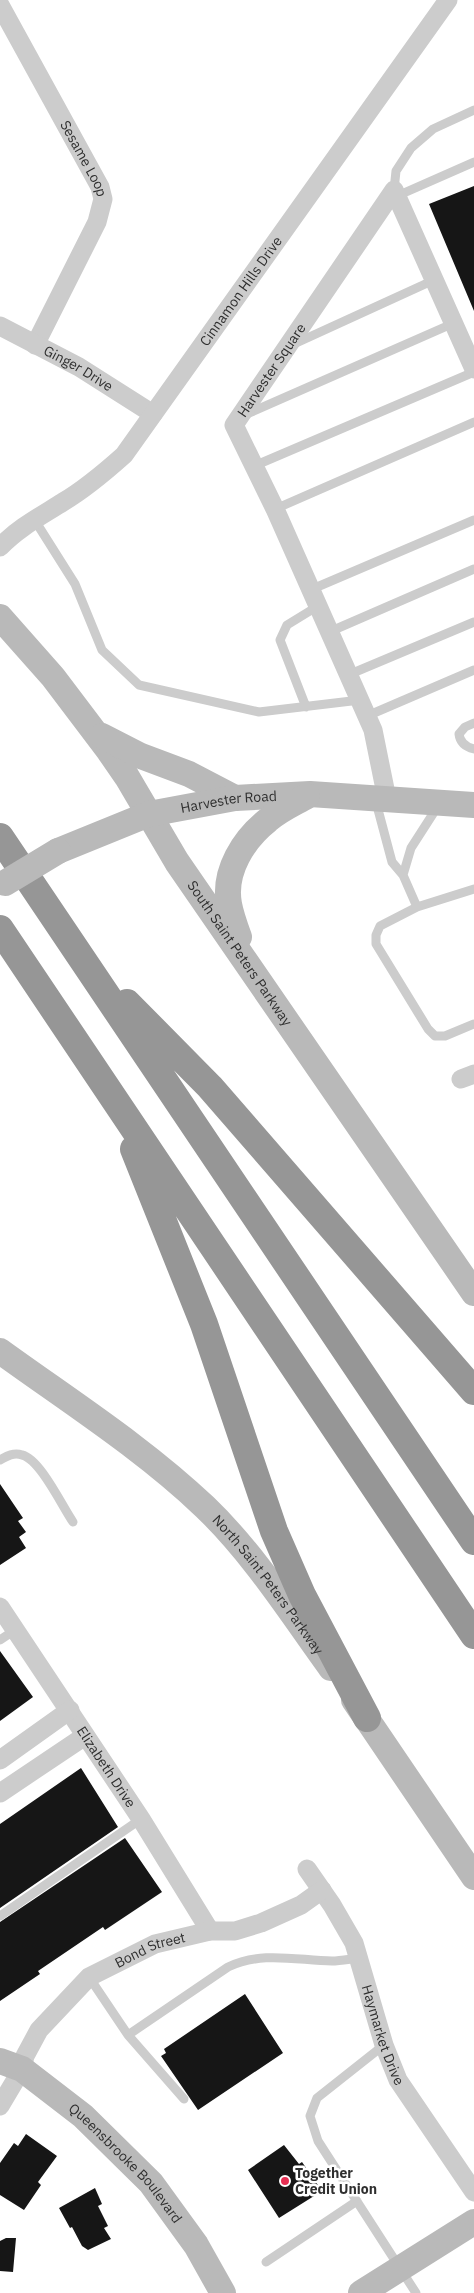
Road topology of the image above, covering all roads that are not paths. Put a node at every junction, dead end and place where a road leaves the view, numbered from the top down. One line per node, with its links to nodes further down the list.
1 (448, 0): 12 (street, Cinnamon Hills Drive)
2 (0, 5): 9 (street, Sesame Loop)
3 (474, 110): 5 (lane)
4 (474, 162): 5 (lane)
5 (396, 193): 6 (street); 10 (street, Harvester Square)
6 (434, 280): 7 (street); 10 (lane)
7 (454, 323): 11 (street); 13 (lane)
8 (0, 326): 9 (street, Ginger Drive)
9 (35, 345): 12 (street, Ginger Drive)
10 (287, 347): 13 (street, Harvester Square)
11 (474, 370): 15 (lane)
12 (153, 414): 17 (street, Cinnamon Hills Drive)
13 (240, 417): 15 (street, Harvester Square)
14 (474, 422): 16 (lane)
15 (254, 466): 16 (street, Harvester Square)
16 (275, 509): 21 (street, Harvester Square)
17 (34, 519): 19 (street, Cinnamon Hills Drive); 27 (lane)
18 (474, 520): 21 (lane)
19 (0, 547)
20 (474, 569): 24 (lane)
21 (314, 598): 24 (street, Harvester Square); 27 (lane)
22 (0, 617): 30 (main road, South Saint Peters Parkway)
23 (474, 622): 26 (lane)
24 (329, 632): 26 (street, Harvester Square)
25 (474, 670): 28 (lane)
26 (348, 675): 28 (street, Harvester Square)
27 (306, 707): 28 (lane)
28 (363, 708): 34 (street, Harvester Square)
29 (474, 723): 31 (lane)
30 (95, 732): 33 (main road); 37 (main road, South Saint Peters Parkway)
31 (474, 749)
32 (310, 794): 33 (main road, Harvester Road); 34 (main road, Harvester Road); 45 (main road)
33 (235, 798): 37 (main road, Harvester Road)
34 (381, 798): 35 (main road, Harvester Road); 39 (lane)
35 (440, 803): 36 (main road, Harvester Road); 39 (lane)
36 (474, 805)
37 (149, 814): 40 (main road, Harvester Road, bridge); 45 (main road, South Saint Peters Parkway)
38 (0, 837): 44 (highway)
39 (404, 874): 42 (lane)
40 (0, 886)
41 (474, 889): 42 (lane)
42 (417, 907): 46 (lane)
43 (0, 929): 47 (highway)
44 (80, 956): 50 (highway); 53 (highway)
45 (246, 960): 48 (main road, South Saint Peters Parkway)
46 (474, 1024)
47 (111, 1094): 56 (highway); 58 (highway)
48 (470, 1284)
49 (0, 1351): 58 (main road, North Saint Peters Parkway)
50 (474, 1391)
51 (0, 1460): 52 (lane)
52 (73, 1522)
53 (474, 1541)
54 (0, 1607): 55 (street, Elizabeth Drive)
55 (8, 1635): 57 (street, Elizabeth Drive)
56 (474, 1635)
57 (70, 1710): 59 (street, Elizabeth Drive); 60 (street)
58 (367, 1718): 64 (main road, North Saint Peters Parkway)
59 (86, 1736): 61 (street); 62 (street, Elizabeth Drive)
60 (0, 1760)
61 (0, 1793)
62 (141, 1819): 66 (lane); 67 (street, Elizabeth Drive)
63 (308, 1869): 65 (street, Haymarket Drive)
64 (474, 1877)
65 (322, 1890): 67 (street, Bond Street); 68 (street, Haymarket Drive)
66 (0, 1916)
67 (210, 1931): 69 (street, Bond Street)
68 (359, 1958): 70 (lane); 71 (street, Haymarket Drive)
69 (88, 1977): 70 (lane); 72 (street, Bond Street)
70 (128, 2035): 73 (lane)
71 (384, 2045): 75 (street, Haymarket Drive); 76 (lane)
72 (11, 2065): 74 (street, Bond Street); 80 (main road, Queensbrooke Boulevard)
73 (184, 2099)
74 (0, 2106)
75 (474, 2192)
76 (357, 2201): 78 (lane); 79 (lane)
77 (474, 2222): 79 (main road)
78 (266, 2262)
79 (401, 2270): 81 (main road); 82 (lane)
80 (223, 2293)
81 (362, 2293)
82 (416, 2293)

